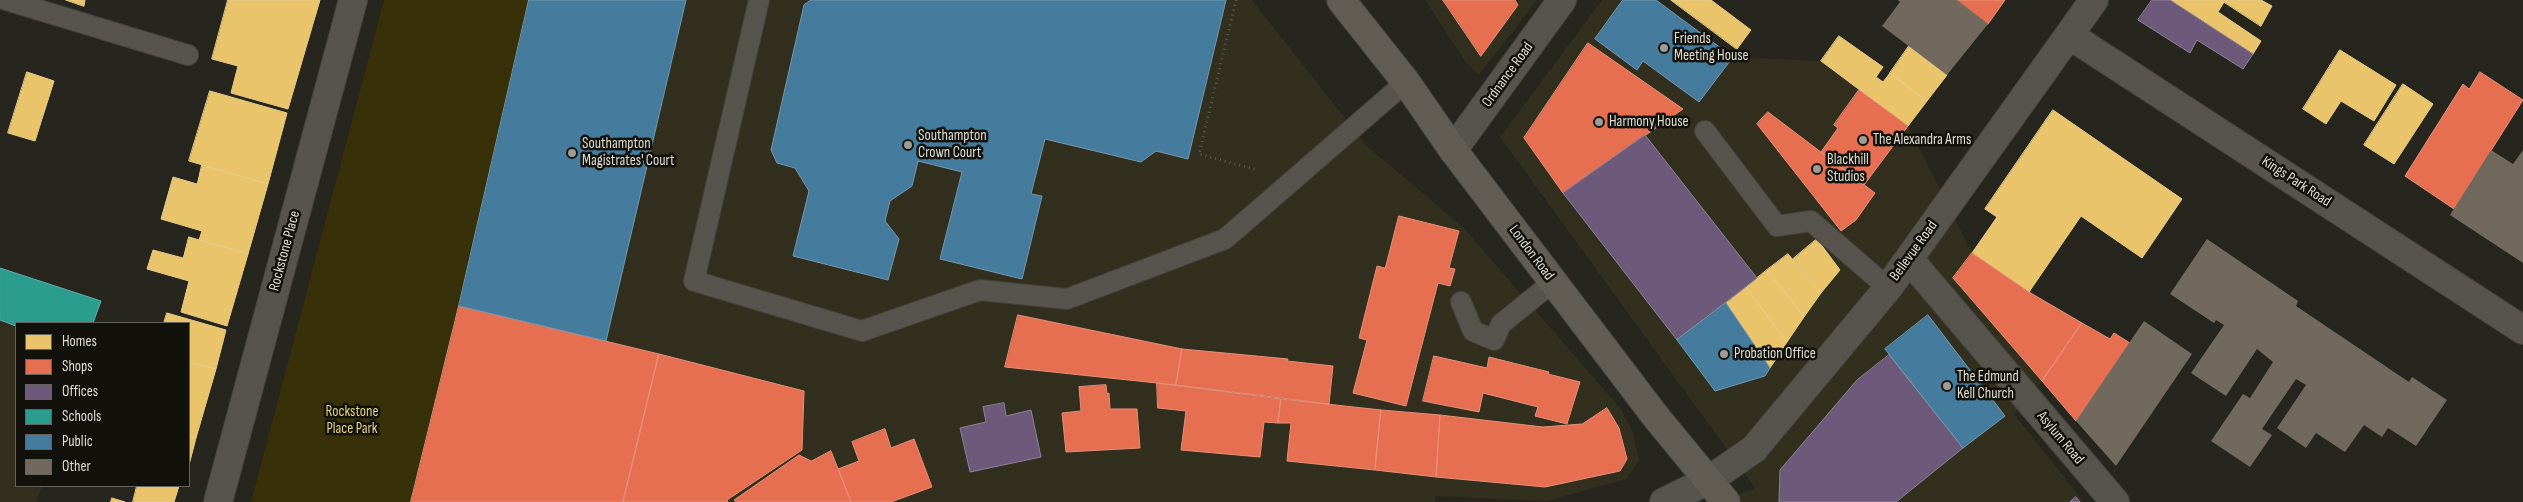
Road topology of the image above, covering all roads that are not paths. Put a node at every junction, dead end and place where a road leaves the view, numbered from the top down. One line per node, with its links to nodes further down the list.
1 (6, 0): 8 (lane)
2 (353, 0): 18 (street, Rockstone Place)
3 (759, 0): 9 (lane)
4 (1341, 0): 9 (street, London Road)
5 (1562, 0): 11 (street, Ordnance Road)
6 (2094, 0): 7 (street, Bellevue Road)
7 (2069, 34): 12 (street, Bellevue Road); 16 (street, Kings Park Road)
8 (188, 55)
9 (1406, 82): 11 (street, London Road)
10 (1706, 131): 14 (lane)
11 (1453, 150): 13 (street, London Road)
12 (1909, 259): 14 (street, Bellevue Road); 21 (street, Asylum Road)
13 (1553, 282): 15 (lane); 17 (street, London Road)
14 (1888, 288): 17 (street, Bellevue Road)
15 (1461, 302)
16 (2523, 330)
17 (1709, 480): 19 (street, Bellevue Road); 20 (street, London Road)
18 (218, 502)
19 (1664, 502)
20 (1726, 502)
21 (2115, 502)

